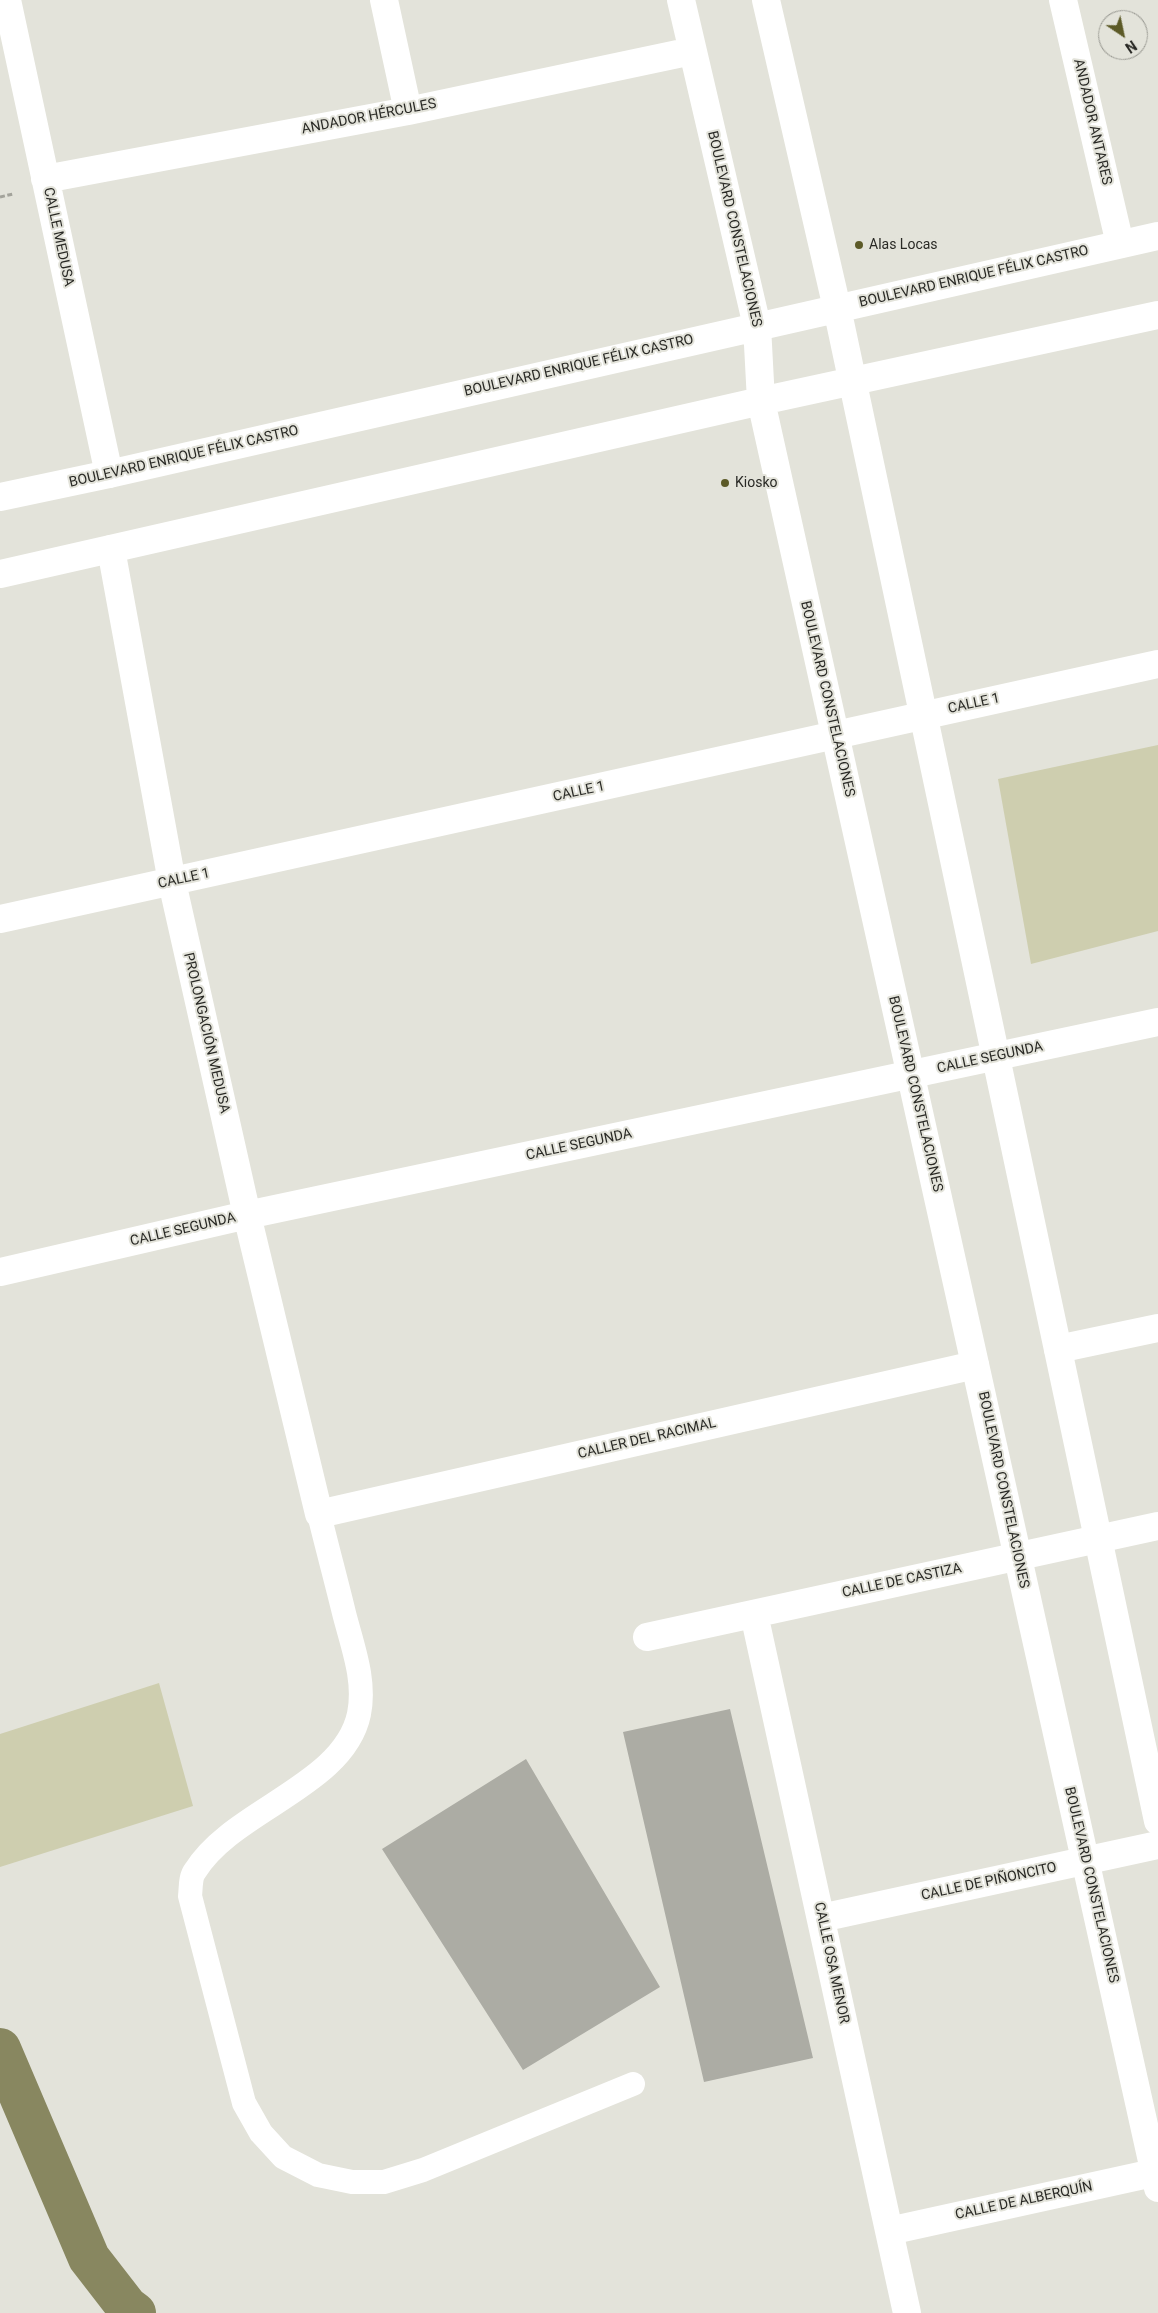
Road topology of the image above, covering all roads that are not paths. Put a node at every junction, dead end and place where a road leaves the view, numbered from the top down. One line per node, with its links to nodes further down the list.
1 (7, 0): 8 (street, CALLE MEDUSA)
2 (384, 0): 7 (street)
3 (681, 0): 6 (street, BOULEVARD CONSTELACIONES)
4 (766, 0): 11 (street)
5 (1063, 0): 10 (street, ANDADOR ANTARES)
6 (692, 51): 7 (street, ANDADOR HÉRCULES); 13 (street, BOULEVARD CONSTELACIONES)
7 (408, 111): 8 (street, ANDADOR HÉRCULES)
8 (45, 179): 16 (street, CALLE MEDUSA)
9 (1158, 236): 10 (street, BOULEVARD ENRIQUE FÉLIX CASTRO)
10 (1120, 244): 11 (street, BOULEVARD ENRIQUE FÉLIX CASTRO)
11 (837, 308): 13 (street, BOULEVARD ENRIQUE FÉLIX CASTRO); 14 (street)
12 (1158, 315): 14 (street)
13 (757, 326): 15 (street, BOULEVARD CONSTELACIONES); 16 (street, BOULEVARD ENRIQUE FÉLIX CASTRO)
14 (852, 382): 15 (street); 21 (street)
15 (761, 401): 18 (street); 22 (street, BOULEVARD CONSTELACIONES)
16 (109, 474): 17 (street, BOULEVARD ENRIQUE FÉLIX CASTRO)
17 (0, 497)
18 (111, 549): 19 (street); 23 (street, PROLONGACIÓN MEDUSA)
19 (0, 574)
20 (1158, 664): 21 (street, CALLE 1)
21 (923, 715): 22 (street, CALLE 1); 26 (street)
22 (835, 735): 23 (street, CALLE 1); 27 (street, BOULEVARD CONSTELACIONES)
23 (172, 882): 24 (street, CALLE 1); 28 (street, PROLONGACIÓN MEDUSA)
24 (0, 919)
25 (1158, 1022): 26 (street, CALLE SEGUNDA)
26 (996, 1057): 27 (street, CALLE SEGUNDA); 31 (street)
27 (911, 1076): 28 (street, CALLE SEGUNDA); 32 (street, BOULEVARD CONSTELACIONES)
28 (247, 1215): 29 (street, CALLE SEGUNDA); 33 (street, PROLONGACIÓN MEDUSA)
29 (0, 1272)
30 (1158, 1328): 31 (street)
31 (1058, 1350): 35 (street)
32 (975, 1365): 33 (street, CALLER DEL RACIMAL); 36 (street, BOULEVARD CONSTELACIONES)
33 (318, 1514): 43 (lane)
34 (1158, 1526): 35 (street, CALLE DE CASTIZA)
35 (1099, 1539): 36 (street, CALLE DE CASTIZA); 39 (street)
36 (1018, 1556): 37 (street, CALLE DE CASTIZA); 41 (street, BOULEVARD CONSTELACIONES)
37 (754, 1614): 38 (street, CALLE DE CASTIZA); 42 (street, CALLE OSA MENOR)
38 (647, 1637)
39 (1158, 1821)
40 (1158, 1845): 41 (street, CALLE DE PIÑONCITO)
41 (1085, 1861): 42 (street, CALLE DE PIÑONCITO); 44 (street, BOULEVARD CONSTELACIONES)
42 (821, 1918): 45 (street, CALLE OSA MENOR)
43 (633, 2084)
44 (1157, 2177): 45 (street, CALLE DE ALBERQUÍN)
45 (889, 2231): 46 (street, CALLE OSA MENOR)
46 (907, 2313)

